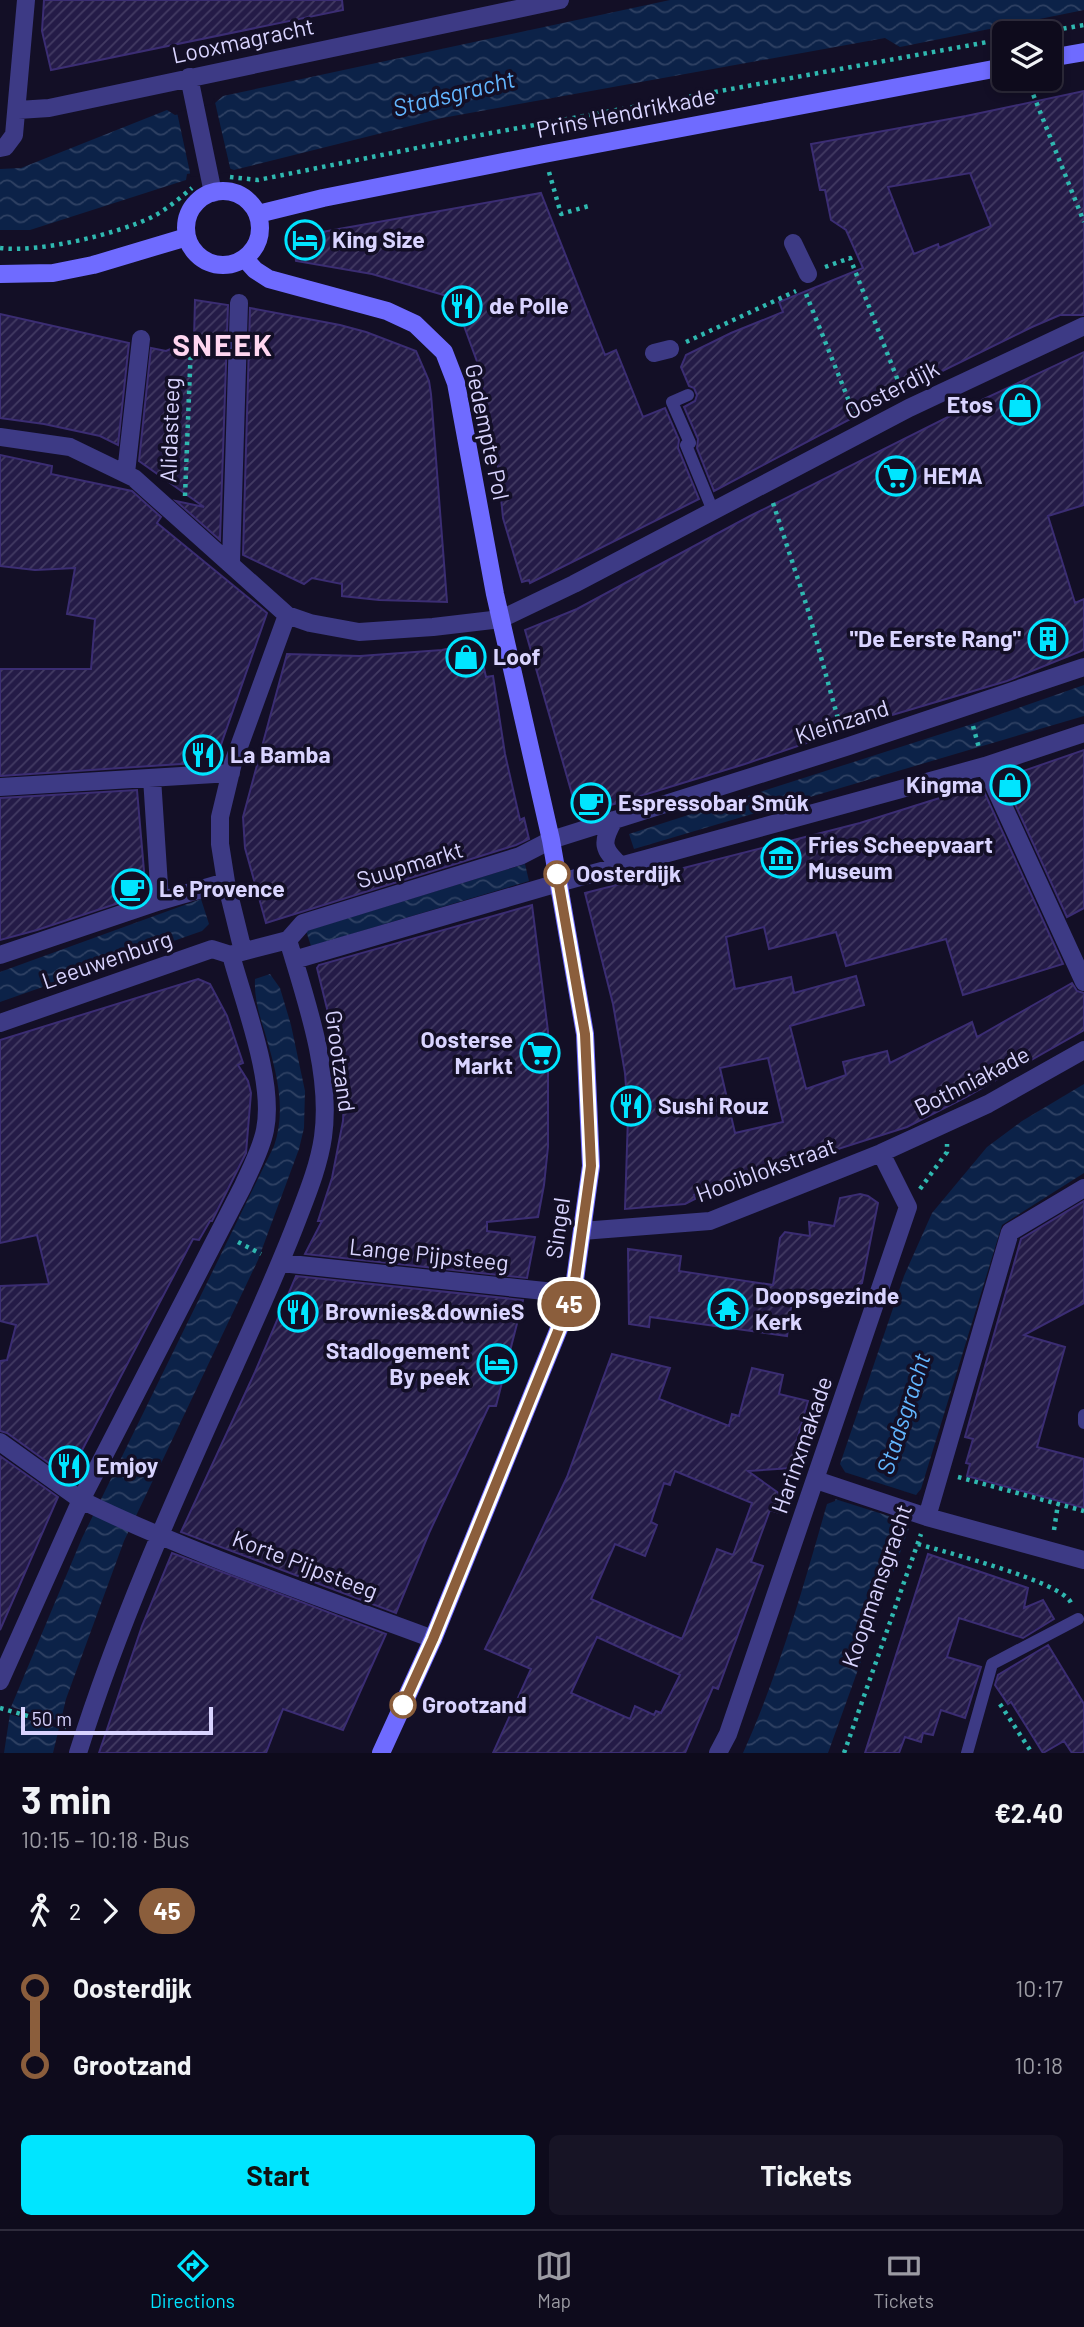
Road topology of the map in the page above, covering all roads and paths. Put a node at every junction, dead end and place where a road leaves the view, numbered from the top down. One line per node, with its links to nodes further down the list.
1 (26, 0): 12 (street)
2 (560, 0): 3 (street, Looxmagracht)
3 (490, 7): 10 (street, Looxmagracht)
4 (1084, 25): 5 (path)
5 (1062, 29)
6 (992, 41): 13 (path)
7 (1084, 52): 8 (main road)
8 (1062, 56)
9 (992, 69): 15 (main road, Prins Hendrikkade)
10 (189, 77): 12 (street, Looxmagracht); 16 (street)
11 (1032, 91): 19 (path)
12 (18, 110): 14 (street)
13 (535, 125): 15 (path); 16 (path)
14 (0, 148)
15 (544, 155): 17 (path); 18 (main road, Prins Hendrikkade)
16 (212, 183): 18 (main road); 20 (main road); 22 (path)
17 (592, 205)
18 (258, 214): 23 (main road)
19 (1084, 222)
20 (187, 237): 23 (main road); 24 (main road)
21 (793, 243): 25 (street)
22 (0, 248)
23 (245, 259): 41 (main road, Gedempte Pol)
24 (0, 274)
25 (808, 274): 32 (path)
26 (239, 303): 39 (street)
27 (1084, 326): 32 (street, Oosterdijk)
28 (141, 339): 35 (street)
29 (188, 341): 38 (path, Alidasteeg)
30 (662, 351): 33 (path)
31 (688, 395): 37 (lane)
32 (909, 408): 33 (street, Oosterdijk)
33 (861, 433): 36 (street, Oosterdijk)
34 (0, 437): 35 (street)
35 (127, 473): 38 (street)
36 (766, 483): 37 (street, Oosterdijk); 45 (path)
37 (713, 510): 41 (street, Oosterdijk)
38 (184, 521): 39 (street)
39 (231, 563): 40 (street)
40 (288, 615): 41 (street, Oosterdijk); 47 (street)
41 (500, 619): 51 (main road, Gedempte Pol)
42 (1084, 667): 45 (street, Kleinzand)
43 (972, 722): 46 (path)
44 (1084, 733): 46 (street)
45 (846, 747): 50 (street, Kleinzand)
46 (983, 758): 52 (street); 60 (street)
47 (231, 773): 48 (street); 53 (street)
48 (152, 778): 49 (street); 55 (street)
49 (0, 788)
50 (614, 820): 51 (street, Kleinzand); 52 (street)
51 (551, 840): 54 (main road, Singel); 56 (street, Suupmarkt)
52 (622, 867): 54 (street)
53 (226, 882): 55 (street, Leeuwenburg); 57 (street)
54 (558, 883): 59 (street); 67 (main road, Singel)
55 (160, 901): 58 (street, Leeuwenburg)
56 (288, 940): 57 (street, Leeuwenburg); 59 (street, Grootzand)
57 (237, 953): 61 (street, Leeuwenburg); 77 (street)
58 (0, 955)
59 (294, 960): 70 (street, Grootzand)
60 (1084, 982)
61 (0, 1023)
62 (1084, 1050): 63 (street, Bothniakade)
63 (945, 1124): 64 (street, Bothniakade); 66 (path)
64 (881, 1153): 66 (street); 67 (street, Hooiblokstraat)
65 (1084, 1188): 75 (street, Koopmansgracht)
66 (908, 1207): 76 (street, Harinxmakade)
67 (582, 1231): 71 (main road, Singel)
68 (229, 1237): 69 (path)
69 (261, 1254)
70 (281, 1263): 71 (street, Lange Pijpsteeg); 80 (street, Grootzand)
71 (573, 1294): 84 (main road, Singel)
72 (1084, 1415): 73 (lane)
73 (1084, 1423)
74 (0, 1442): 77 (street)
75 (940, 1473): 78 (path); 79 (street, Koopmansgracht)
76 (816, 1480): 79 (street); 91 (street, Harinxmakade)
77 (88, 1504): 80 (street); 85 (street)
78 (1084, 1511)
79 (921, 1515): 81 (path, Koopmansgracht); 82 (street)
80 (159, 1536): 84 (street, Korte Pijpsteeg); 89 (street, Grootzand)
81 (918, 1544): 83 (path); 92 (path, Koopmansgracht)
82 (1084, 1560)
83 (1078, 1619): 86 (lane)
84 (433, 1639): 90 (main road, Singel)
85 (0, 1681)
86 (987, 1683): 93 (lane); 94 (path)
87 (0, 1708): 88 (path)
88 (59, 1725)
89 (78, 1753)
90 (381, 1753)
91 (718, 1753)
92 (844, 1753)
93 (967, 1753)
94 (1032, 1753)

